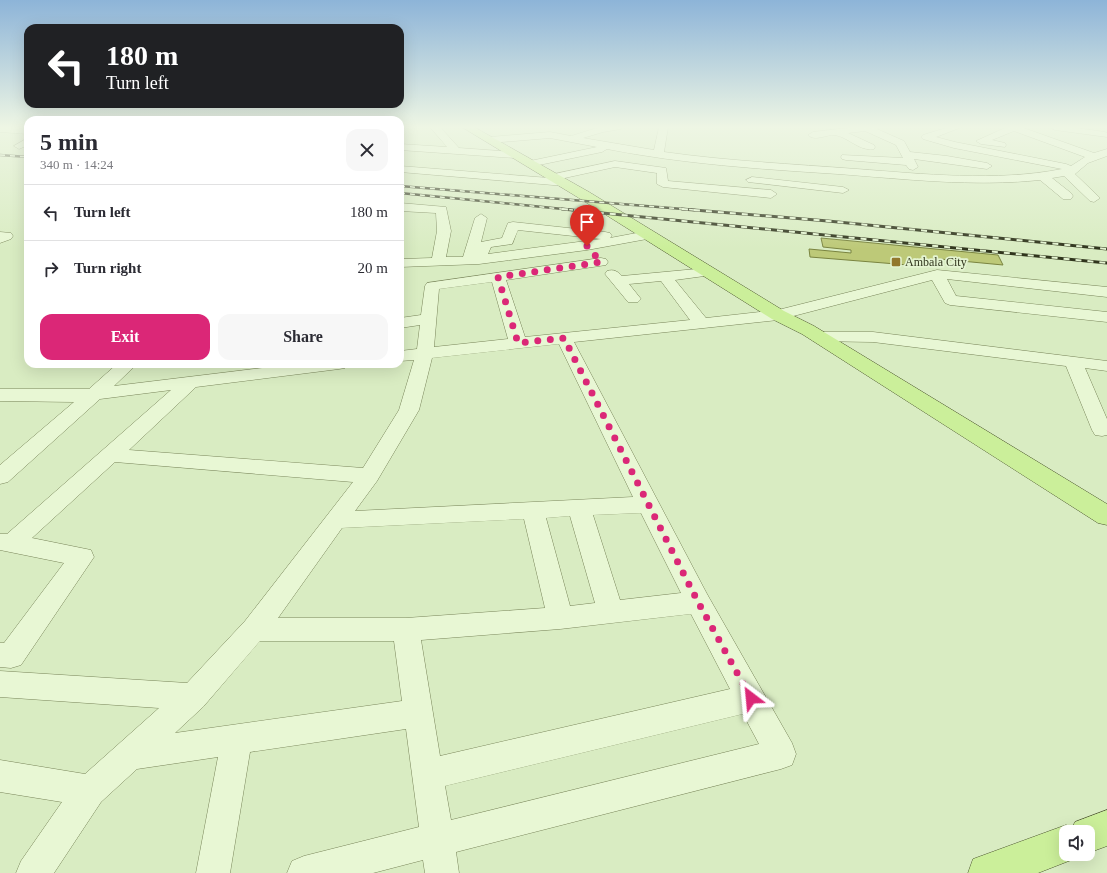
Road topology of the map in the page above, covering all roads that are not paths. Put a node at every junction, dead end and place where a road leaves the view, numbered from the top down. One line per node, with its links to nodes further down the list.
1 (539, 168): 15 (main road)
2 (541, 168): 15 (main road)
3 (601, 168): 15 (street)
4 (644, 168): 17 (street)
5 (725, 168): 17 (street)
6 (792, 168): 14 (street)
7 (913, 168): 14 (street)
8 (997, 168): 13 (street)
9 (1060, 168): 12 (street)
10 (1075, 168): 12 (street)
11 (404, 169): 15 (street)
12 (1071, 170): 13 (street); 21 (street)
13 (1044, 176): 14 (street); 20 (street)
14 (918, 177)
15 (557, 179): 25 (main road)
16 (744, 180): 18 (street)
17 (716, 189): 19 (street)
18 (843, 190)
19 (771, 194)
20 (1067, 196)
21 (1094, 198)
22 (404, 207): 30 (street)
23 (481, 218): 29 (street)
24 (0, 236): 27 (street)
25 (647, 236): 26 (street); 33 (main road)
26 (630, 238): 28 (street); 29 (street)
27 (0, 240)
28 (587, 246): 29 (street); 31 (street)
29 (474, 260): 30 (street)
30 (438, 262): 32 (street)
31 (601, 262): 36 (street); 37 (street)
32 (404, 263)
33 (707, 272): 35 (street); 40 (main road)
34 (937, 274): 38 (street); 40 (street); 41 (street)
35 (665, 276): 37 (street); 44 (street)
36 (498, 277): 42 (street); 47 (street)
37 (618, 281): 39 (street)
38 (1107, 292)
39 (634, 299)
40 (778, 316): 44 (street); 45 (main road); 66 (main road)
41 (1107, 317)
42 (428, 319): 43 (street); 48 (street)
43 (404, 322)
44 (702, 324): 46 (street)
45 (819, 337): 50 (street); 64 (main road)
46 (564, 338): 47 (street); 61 (street)
47 (518, 343): 48 (street)
48 (425, 353): 49 (street); 59 (street)
49 (404, 356)
50 (1073, 362): 51 (street); 57 (street)
51 (1107, 366)
52 (123, 368): 55 (street)
53 (270, 368): 54 (street)
54 (191, 382): 55 (street); 58 (street)
55 (95, 393): 56 (street); 60 (street)
56 (0, 395)
57 (1102, 430)
58 (110, 455): 59 (street); 67 (street)
59 (369, 476): 65 (street)
60 (0, 477)
61 (648, 504): 62 (street); 68 (street)
62 (579, 508): 63 (street); 69 (street)
63 (533, 510): 65 (street); 70 (street)
64 (1107, 516)
65 (337, 520): 71 (street)
66 (1107, 533)
67 (5, 543): 73 (street)
68 (698, 602): 69 (street); 76 (street)
69 (611, 612): 70 (street)
70 (560, 618): 72 (street)
71 (254, 629): 72 (street); 75 (street)
72 (406, 630): 77 (street)
73 (0, 655)
74 (0, 684): 75 (street)
75 (193, 697): 79 (street)
76 (751, 698): 80 (street); 85 (street)
77 (418, 713): 78 (street); 80 (street)
78 (237, 740): 79 (street); 88 (street)
79 (129, 755): 82 (street)
80 (427, 775): 85 (street)
81 (0, 776): 82 (street)
82 (90, 791): 87 (street)
83 (1107, 828): 84 (main road)
84 (1095, 832)
85 (437, 840): 89 (street); 90 (street)
86 (1059, 847): 91 (main road)
87 (33, 873)
88 (213, 873)
89 (304, 873)
90 (442, 873)
91 (987, 873)

